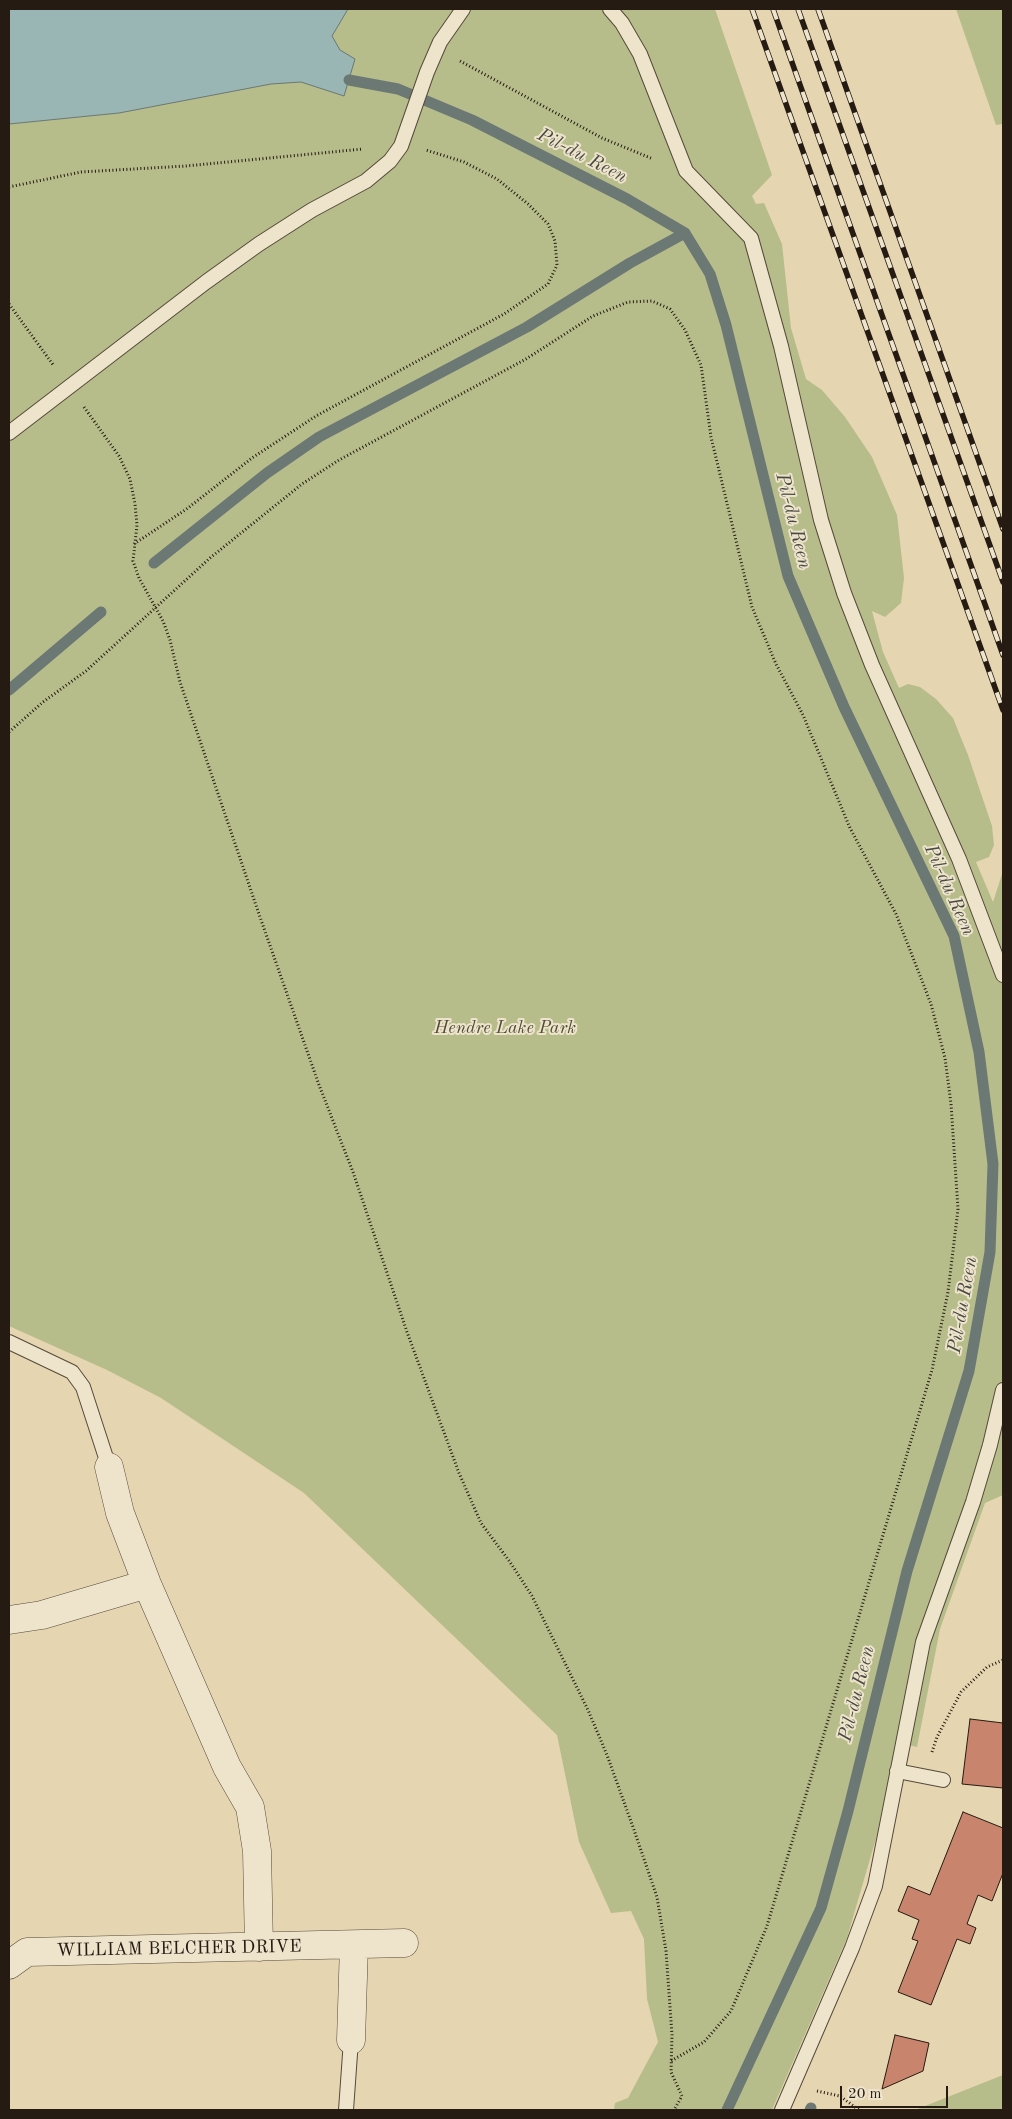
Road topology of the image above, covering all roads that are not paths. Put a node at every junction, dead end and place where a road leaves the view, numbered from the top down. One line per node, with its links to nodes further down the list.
1 (463, 9): 3 (lane)
2 (610, 9): 4 (lane)
3 (9, 434)
4 (1003, 974)
5 (9, 1342): 7 (lane)
6 (1003, 1390): 10 (lane)
7 (109, 1467): 8 (street)
8 (147, 1584): 9 (street); 14 (street)
9 (9, 1620)
10 (898, 1771): 11 (lane); 18 (lane)
11 (943, 1780)
12 (404, 1944): 13 (street, WILLIAM BELCHER DRIVE)
13 (354, 1945): 14 (street, WILLIAM BELCHER DRIVE); 16 (street)
14 (259, 1947): 15 (street, WILLIAM BELCHER DRIVE)
15 (9, 1965)
16 (351, 2040): 17 (lane)
17 (346, 2110)
18 (782, 2110)

